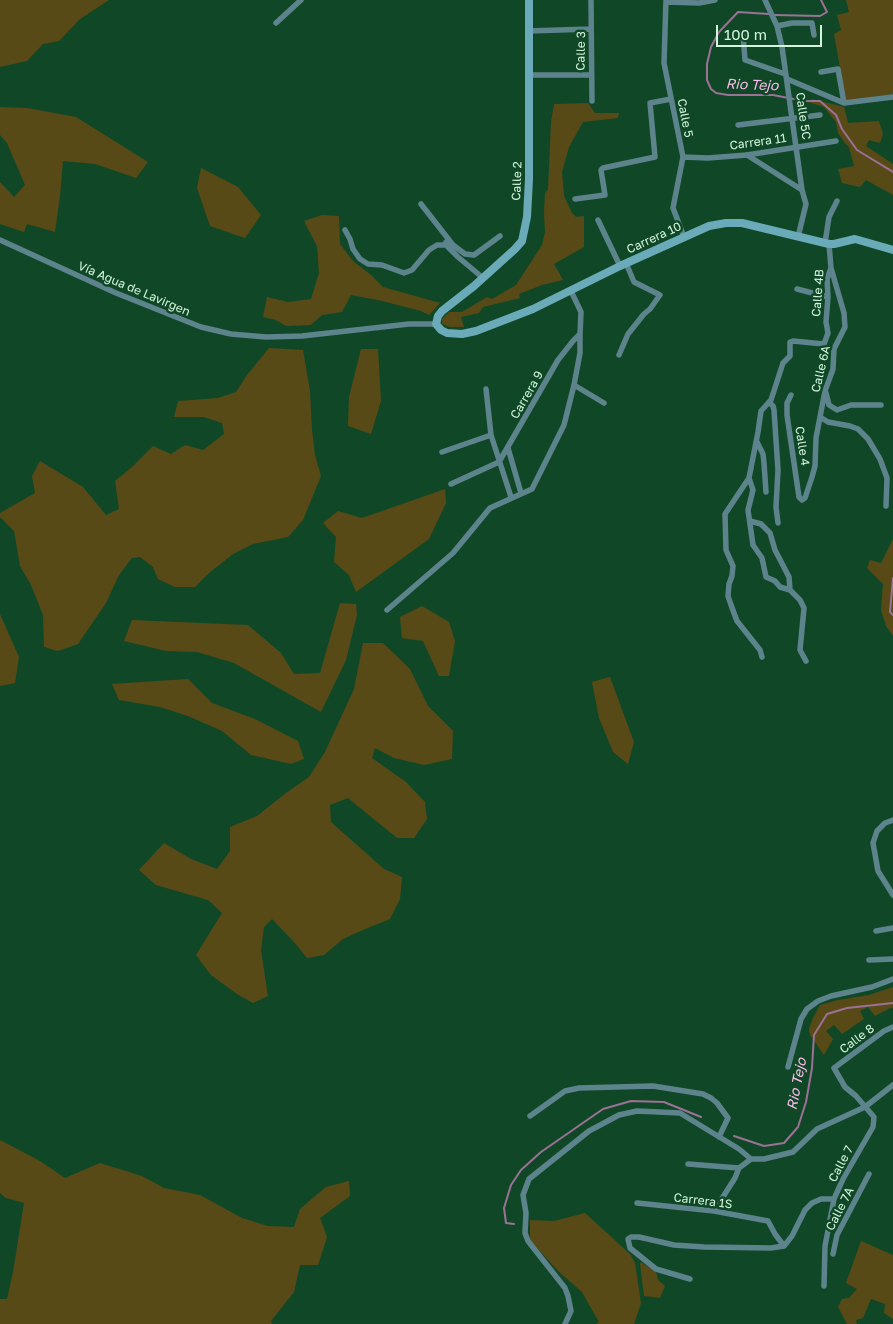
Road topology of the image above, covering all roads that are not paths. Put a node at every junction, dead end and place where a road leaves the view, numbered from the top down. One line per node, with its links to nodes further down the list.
1 (301, 0): 8 (street)
2 (529, 0): 11 (street, Calle 2)
3 (591, 0): 10 (street, Calle 3)
4 (715, 0): 7 (street)
5 (765, 0): 9 (street, Calle 5C)
6 (666, 1): 7 (street); 19 (street, Calle 5)
7 (699, 2)
8 (276, 23)
9 (776, 25): 13 (street); 17 (street, Calle 5C)
10 (591, 29): 11 (street); 16 (street, Calle 3)
11 (528, 31): 15 (street, Calle 2)
12 (744, 34): 17 (street)
13 (814, 35)
14 (820, 72): 21 (street)
15 (529, 75): 16 (street); 45 (street, Calle 2)
16 (590, 75): 20 (street, Calle 3)
17 (786, 76): 21 (street); 23 (street, Calle 5C)
18 (893, 97): 21 (street)
19 (671, 99): 28 (street, Calle 5); 30 (street)
20 (592, 101)
21 (844, 103)
22 (820, 115): 23 (street)
23 (793, 119): 24 (street); 26 (street, Calle 5C)
24 (738, 126)
25 (836, 141): 26 (street, Carrera 11)
26 (797, 146): 27 (street, Carrera 11); 29 (street, Calle 5C)
27 (747, 155): 28 (street, Carrera 11); 29 (street)
28 (683, 158): 38 (street, Calle 5)
29 (802, 190): 37 (street, Calle 5C)
30 (574, 199)
31 (837, 201): 40 (street, Calle 4B)
32 (421, 204): 35 (street)
33 (598, 220): 43 (street)
34 (345, 230): 41 (street)
35 (445, 236): 36 (street); 41 (street)
36 (500, 236)
37 (798, 236): 38 (street, Carrera 10); 40 (street, Carrera 10)
38 (684, 237): 43 (street, Carrera 10)
39 (0, 240): 49 (street, Vía Agua de Lavirgen)
40 (827, 243): 42 (street, Carrera 10); 44 (street, Calle 4B)
41 (446, 245): 45 (street)
42 (893, 250)
43 (623, 265): 47 (street, Carrera 10); 51 (street)
44 (831, 268): 48 (street, Calle 4B); 54 (street, Calle 6A)
45 (483, 278): 49 (street, Calle 2)
46 (798, 289): 48 (street)
47 (571, 291): 49 (street, Carrera 10); 50 (street)
48 (828, 297): 56 (street, Calle 4B)
49 (436, 324)
50 (580, 334): 52 (street); 62 (street, Carrera 9)
51 (619, 355)
52 (574, 384): 57 (street); 68 (street)
53 (486, 389): 60 (street)
54 (825, 391): 58 (street); 59 (street, Calle 6A)
55 (791, 395): 70 (street, Calle 4)
56 (768, 402): 61 (street); 73 (street)
57 (604, 403)
58 (881, 405)
59 (820, 417): 70 (street, Calle 6A); 71 (street)
60 (491, 435): 63 (street); 64 (street)
61 (757, 440): 65 (street); 67 (street)
62 (508, 448): 64 (street, Carrera 9); 68 (street)
63 (442, 452)
64 (499, 462): 66 (street); 69 (street)
65 (749, 478): 72 (street); 76 (street)
66 (451, 484)
67 (766, 492)
68 (521, 493): 69 (street)
69 (511, 497): 75 (street)
70 (802, 500)
71 (886, 506)
72 (750, 521): 74 (street); 74 (street)
73 (778, 523)
74 (790, 590): 77 (street)
75 (387, 610)
76 (762, 657)
77 (806, 660)
78 (893, 820): 79 (street)
79 (893, 895)
80 (893, 928): 81 (street)
81 (876, 931)
82 (893, 959): 83 (street)
83 (869, 960)
84 (893, 980): 86 (street)
85 (893, 1027): 88 (street, Calle 8)
86 (788, 1067)
87 (893, 1085): 88 (street)
88 (866, 1107): 91 (street); 95 (street, Calle 7)
89 (530, 1116): 90 (street)
90 (719, 1137): 91 (street); 104 (street)
91 (751, 1159): 93 (street)
92 (688, 1164): 93 (street)
93 (739, 1168): 97 (street)
94 (869, 1174): 99 (street, Calle 7A)
95 (834, 1199): 98 (street, Calle 7); 100 (street)
96 (637, 1203): 97 (street, Carrera 1S)
97 (714, 1211): 100 (street, Carrera 1S)
98 (831, 1218): 99 (street); 103 (street, Calle 7)
99 (837, 1235): 101 (street, Calle 7A)
100 (784, 1246): 102 (street)
101 (833, 1254)
102 (690, 1279)
103 (824, 1286)
104 (565, 1324)

